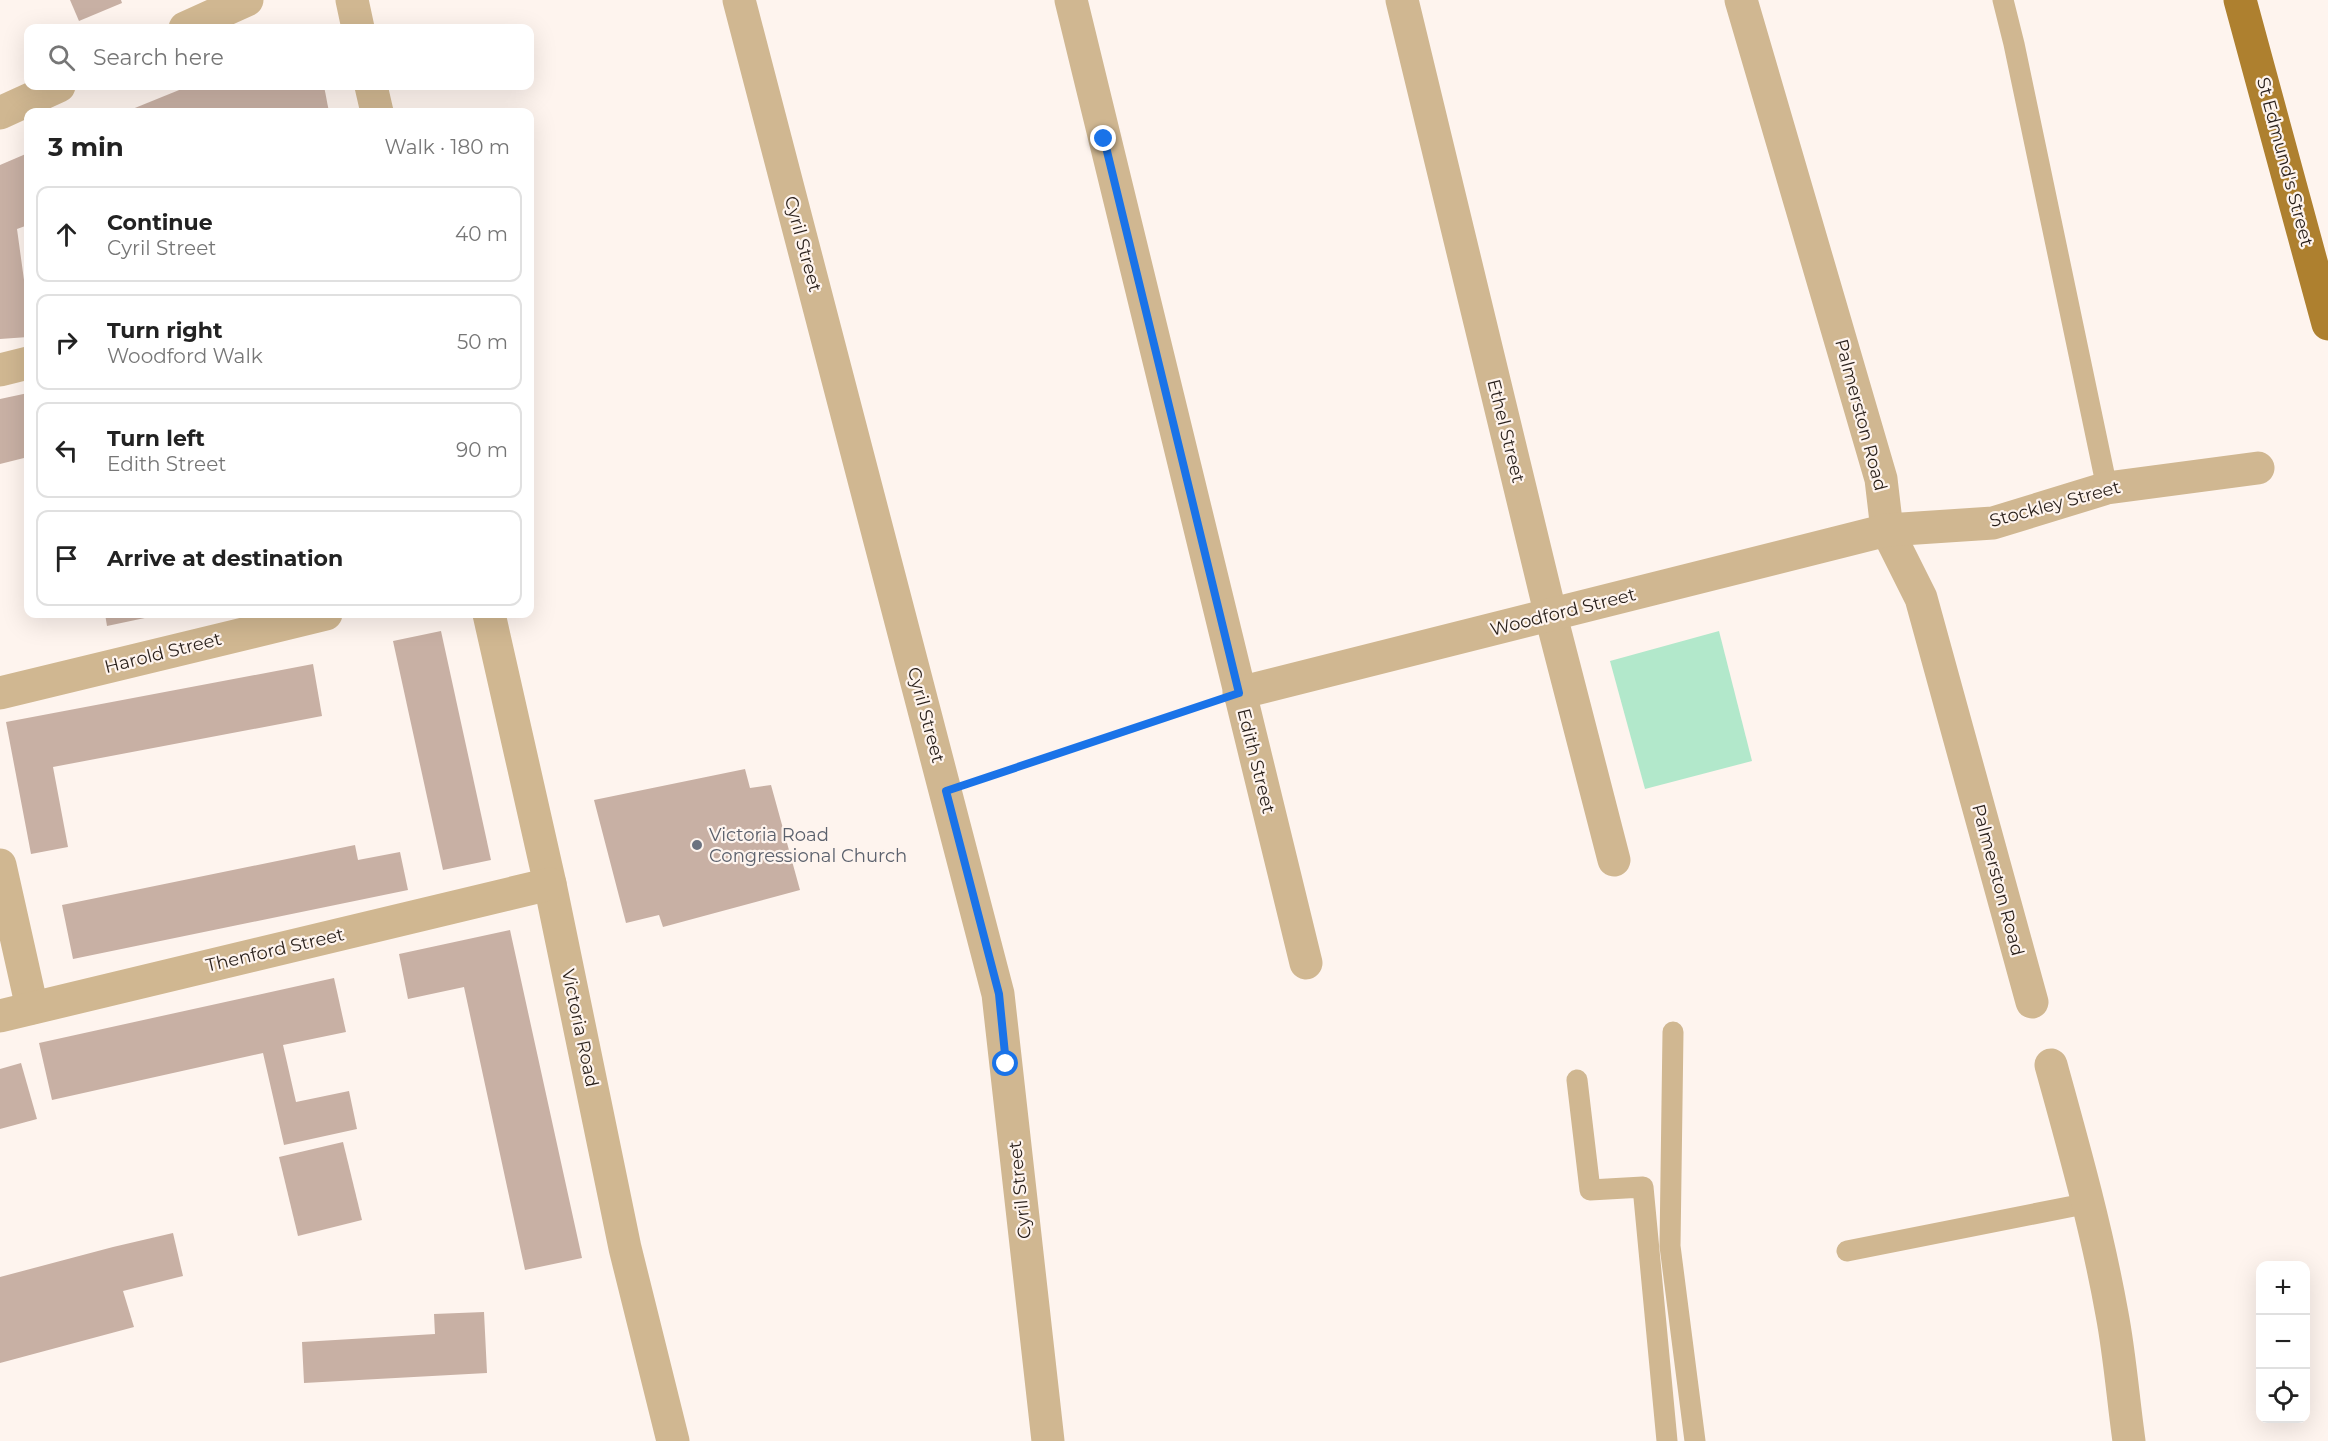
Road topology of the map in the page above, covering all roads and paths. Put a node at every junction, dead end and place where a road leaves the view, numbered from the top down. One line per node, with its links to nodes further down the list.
1 (247, 0): 9 (street)
2 (352, 0): 10 (street)
3 (739, 0): 26 (street, Cyril Street)
4 (1071, 0): 25 (street, Edith Street)
5 (1402, 0): 21 (street, Ethel Street)
6 (1741, 0): 20 (street, Palmerston Road)
7 (2002, 0): 19 (lane)
8 (2240, 0): 15 (main road, St Edmund's Street)
9 (193, 24)
10 (357, 24)
11 (50, 90): 14 (street)
12 (372, 90): 13 (street)
13 (376, 108)
14 (0, 113)
15 (2328, 324)
16 (24, 364): 17 (street)
17 (0, 370)
18 (2258, 468): 19 (street, Stockley Street)
19 (2107, 488): 20 (street, Stockley Street)
20 (1887, 530): 21 (street, Woodford Street); 31 (street, Palmerston Road)
21 (1551, 615): 25 (street, Woodford Street); 27 (street, Ethel Street)
22 (309, 618): 24 (street, Harold Street)
23 (490, 618): 29 (street, Victoria Road)
24 (0, 693)
25 (1239, 693): 26 (path); 30 (street, Edith Street)
26 (946, 791): 40 (street, Cyril Street)
27 (1614, 860)
28 (0, 865): 32 (street)
29 (550, 884): 32 (street, Thenford Street); 39 (street, Victoria Road)
30 (1306, 963)
31 (2032, 1002)
32 (32, 1008): 33 (street, Thenford Street)
33 (0, 1016)
34 (1672, 1032): 42 (lane)
35 (2051, 1065): 37 (street)
36 (1576, 1080): 41 (lane)
37 (2089, 1203): 38 (lane); 43 (street)
38 (1847, 1251)
39 (673, 1441)
40 (1048, 1441)
41 (1667, 1441)
42 (1695, 1441)
43 (2129, 1441)

